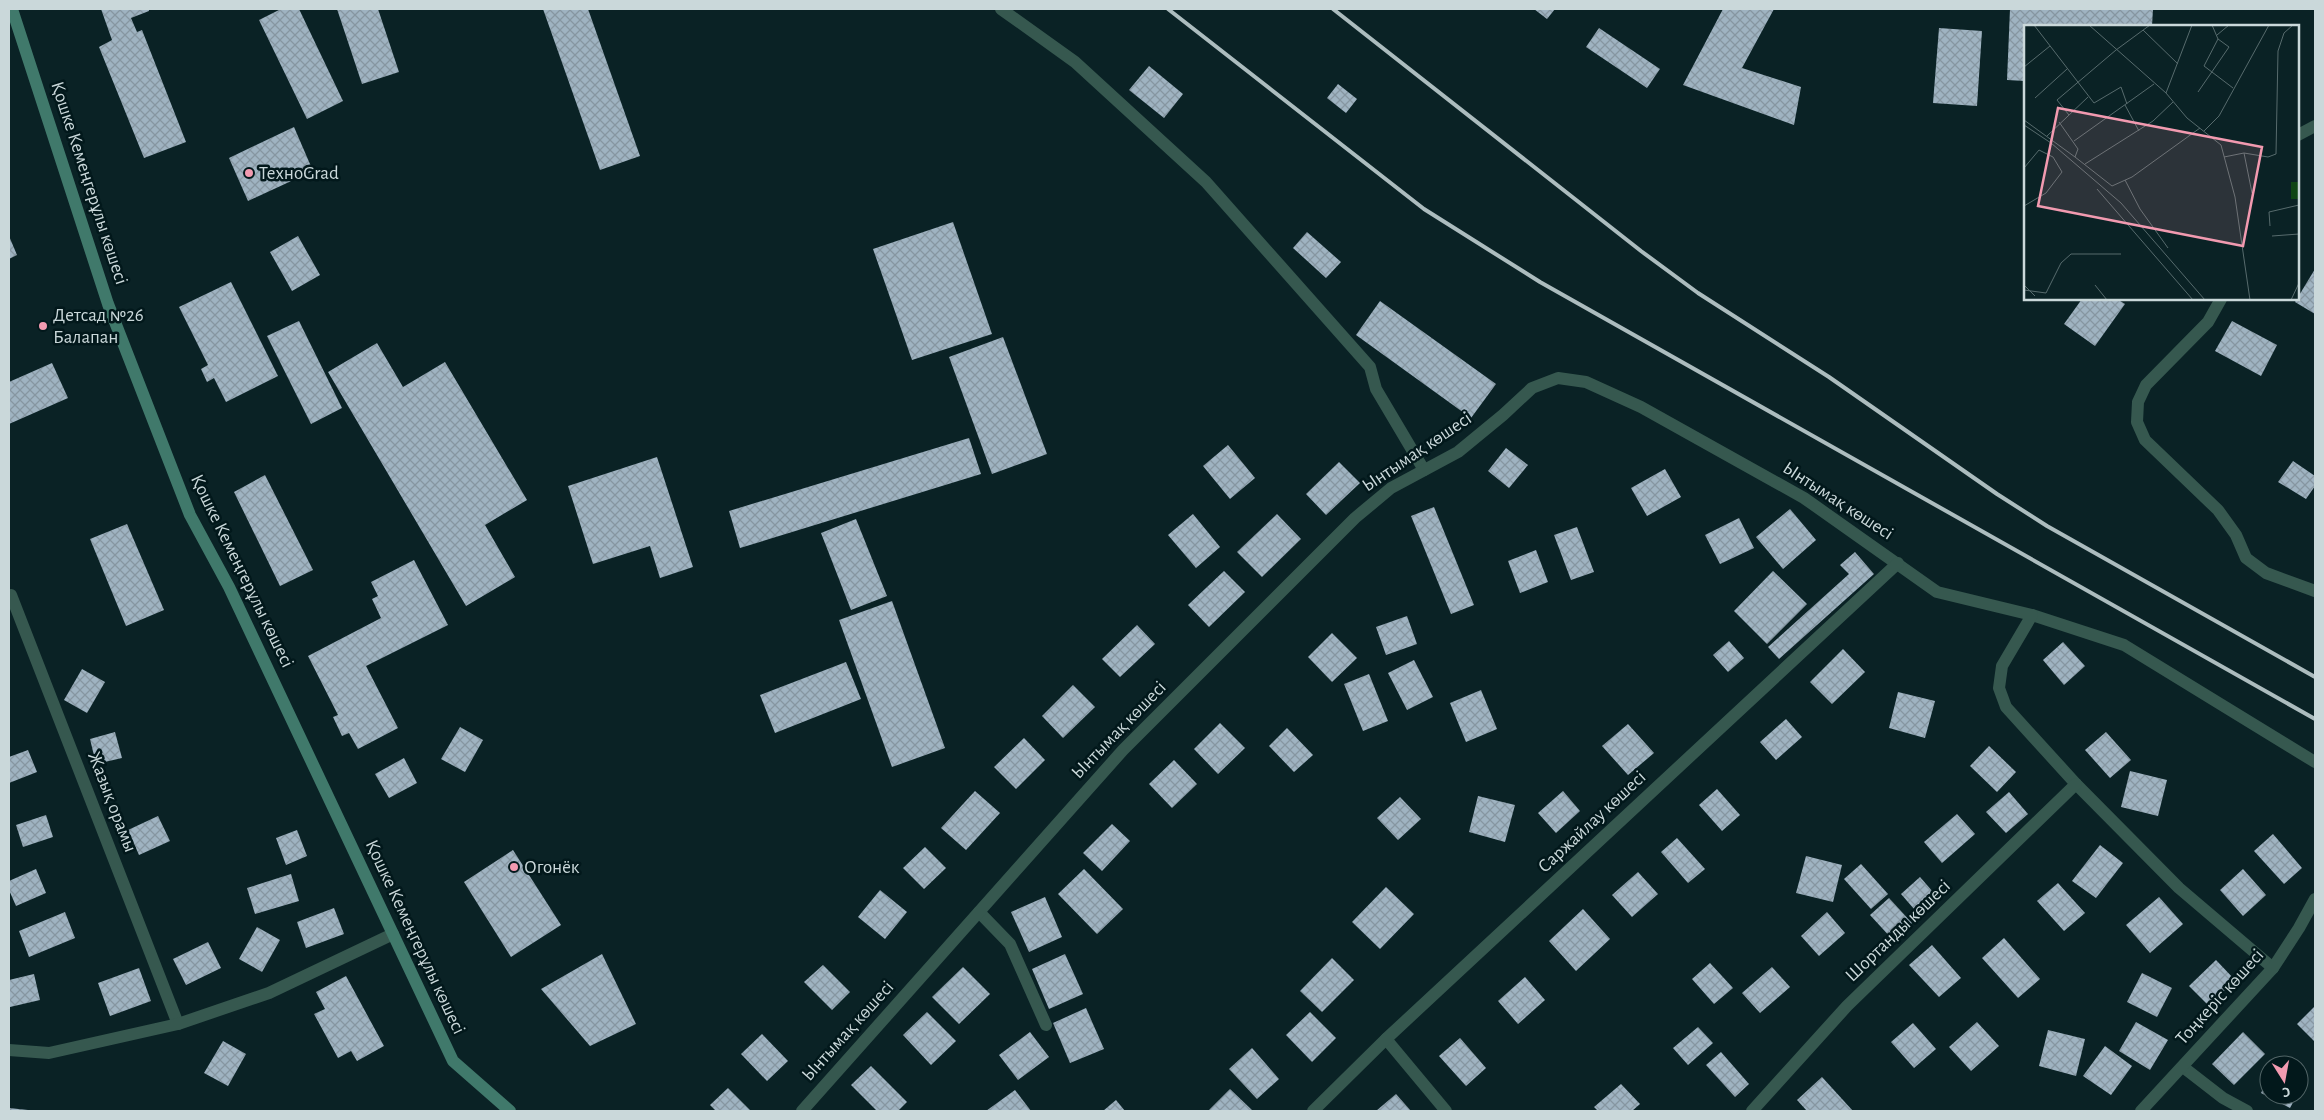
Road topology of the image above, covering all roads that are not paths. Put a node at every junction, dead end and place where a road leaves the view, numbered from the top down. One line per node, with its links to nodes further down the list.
1 (12, 9): 15 (street, Қошке Кемеңгерұлы көшесі)
2 (1001, 9): 6 (street)
3 (2315, 126): 4 (street)
4 (2299, 134)
5 (2219, 300): 8 (street)
6 (1424, 470): 7 (street, Ынтымақ көшесі); 14 (street, Ынтымақ көшесі)
7 (1898, 563): 10 (street, Ынтымақ көшесі); 19 (street, Саржайлау көшесі)
8 (2315, 591)
9 (11, 595): 17 (street, Жазық орамы)
10 (2032, 616): 11 (street, Ынтымақ көшесі); 12 (street)
11 (2315, 762)
12 (2076, 784): 16 (street); 26 (street, Шортанды көшесі)
13 (2315, 899): 16 (street, Тоңкерiс көшесі)
14 (979, 912): 18 (street); 23 (street, Ынтымақ көшесі)
15 (394, 934): 17 (street); 22 (street, Қошке Кемеңгерұлы көшесі)
16 (2273, 968): 21 (street, Тоңкерiс көшесі)
17 (178, 1024): 20 (street)
18 (1046, 1025)
19 (1386, 1038): 24 (street, Саржайлау көшесі); 25 (street)
20 (9, 1050)
21 (2183, 1067): 27 (street, Тоңкерiс көшесі); 28 (street)
22 (510, 1111)
23 (802, 1111)
24 (1314, 1111)
25 (1446, 1111)
26 (1752, 1111)
27 (2141, 1111)
28 (2246, 1111)

